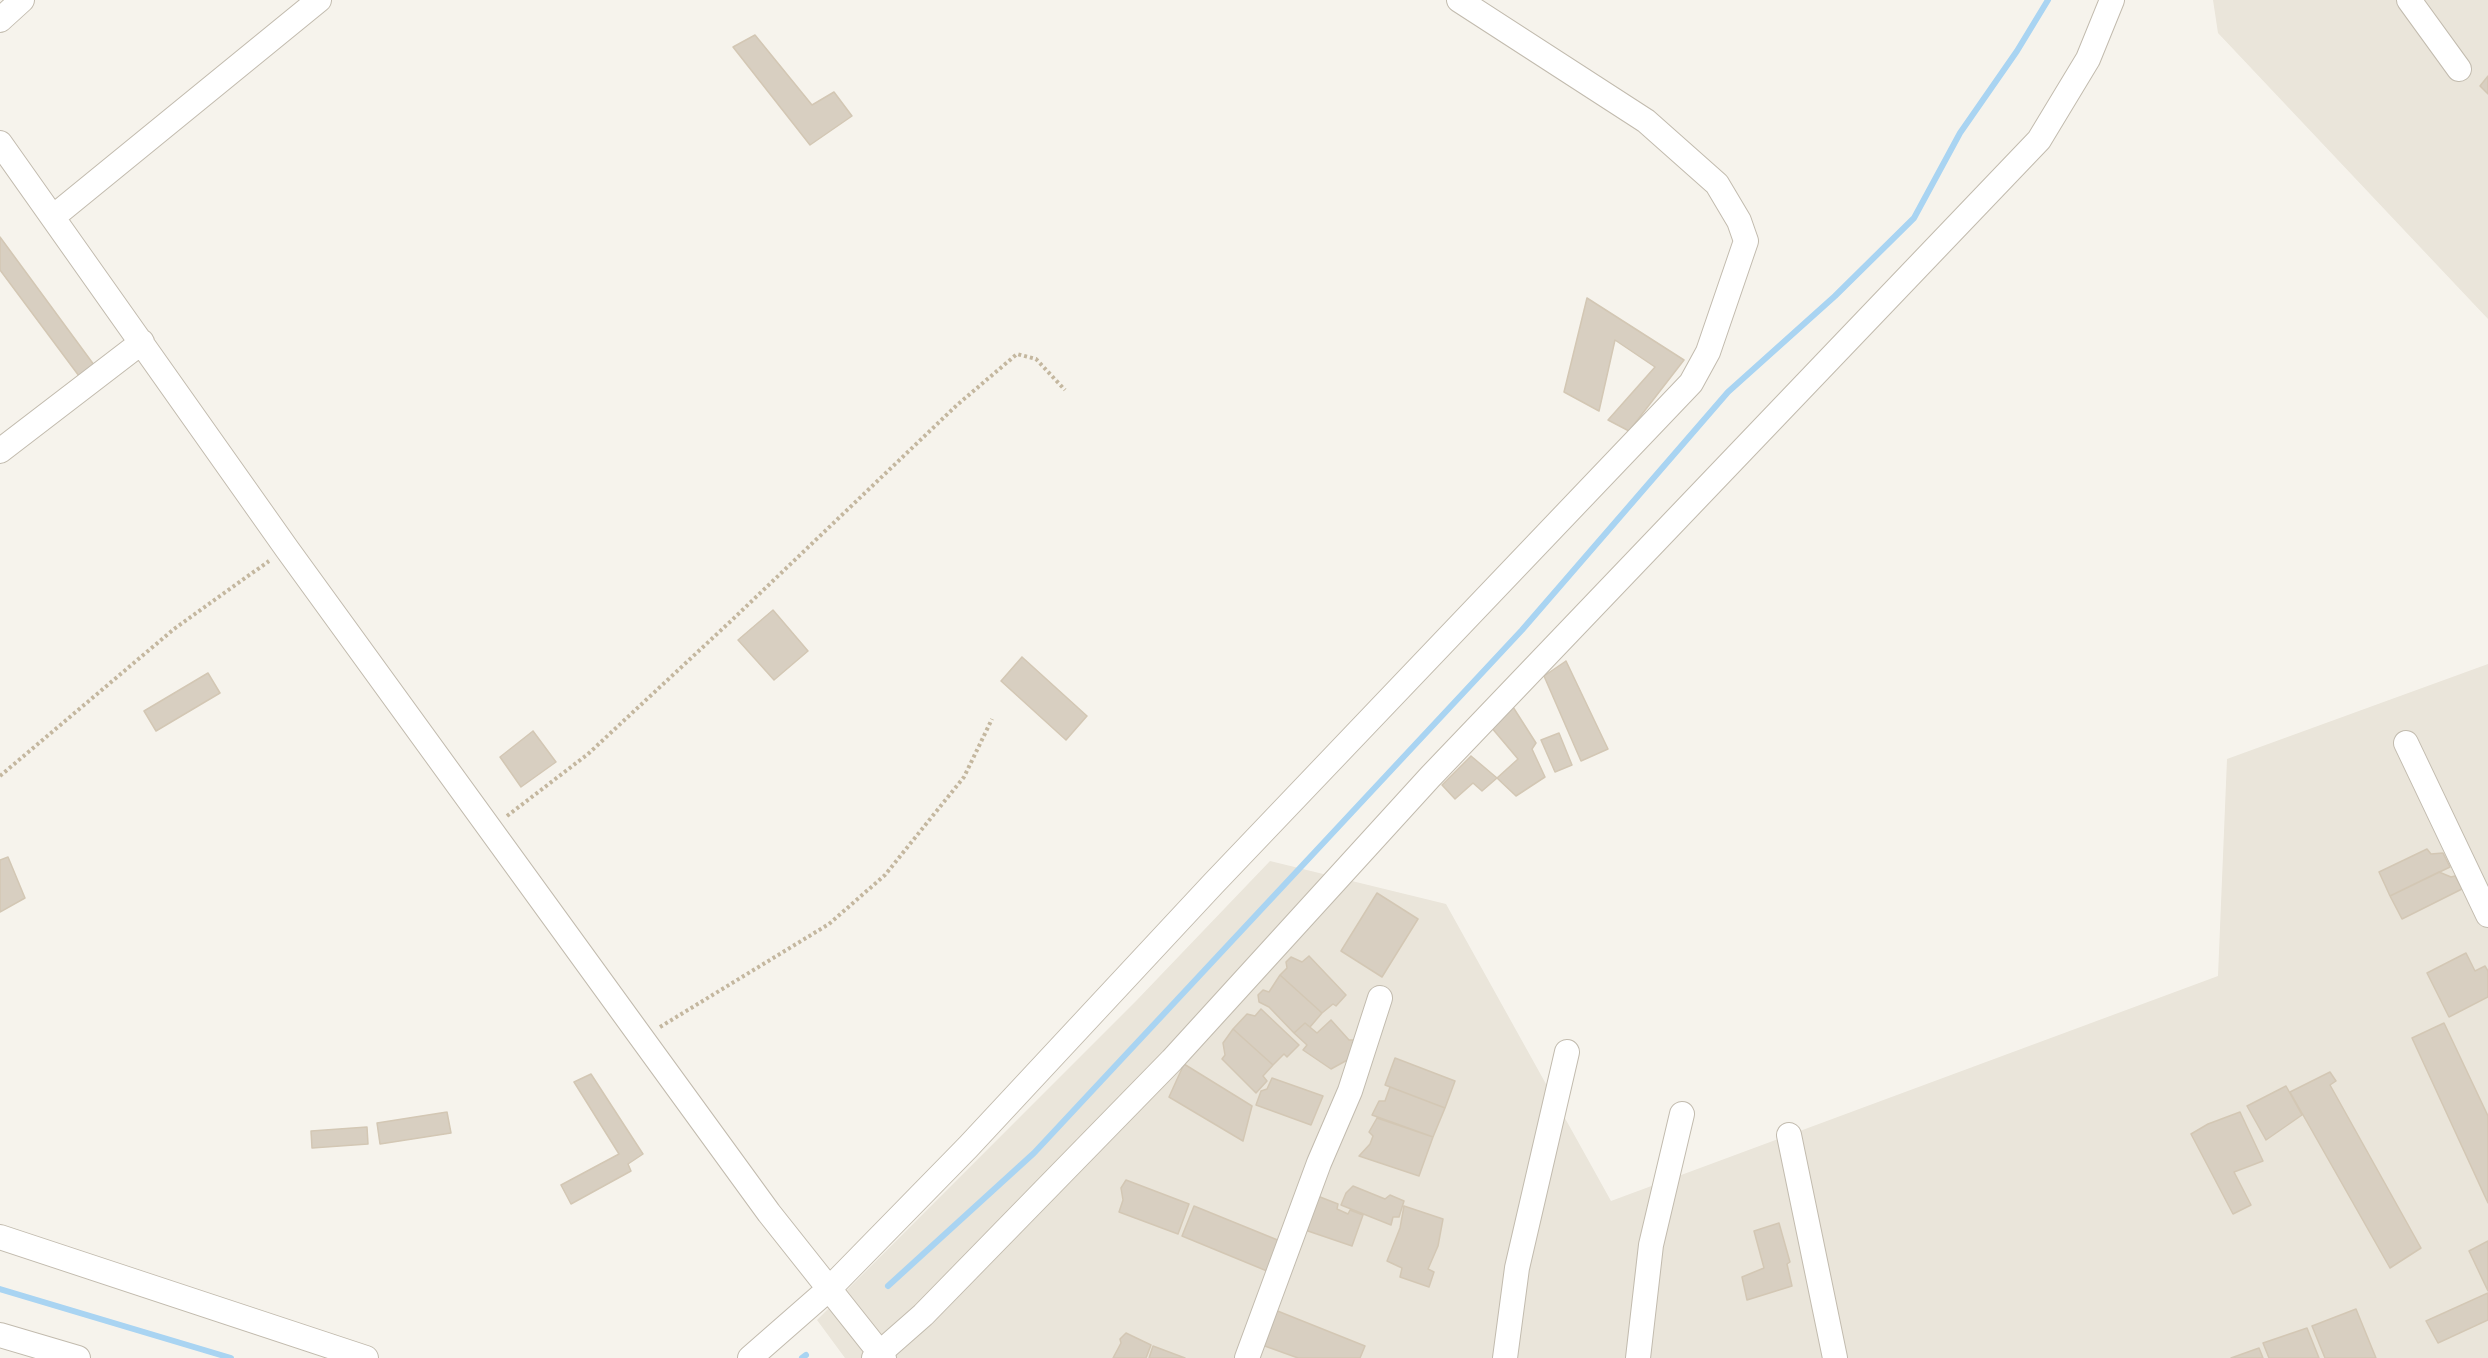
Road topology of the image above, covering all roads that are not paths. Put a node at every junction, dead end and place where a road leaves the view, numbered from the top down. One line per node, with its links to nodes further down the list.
1 (22, 0): 6 (street)
2 (1459, 0): 19 (street)
3 (2112, 0): 21 (street)
4 (2409, 0): 7 (street)
5 (306, 4): 9 (street)
6 (0, 20)
7 (2459, 69)
8 (0, 143): 9 (street)
9 (53, 217): 10 (street)
10 (142, 342): 11 (street); 19 (street)
11 (0, 451)
12 (2406, 742): 13 (street)
13 (2488, 915)
14 (1380, 998): 25 (street)
15 (1567, 1052): 26 (street)
16 (1682, 1114): 27 (street)
17 (1789, 1135): 28 (street)
18 (0, 1237): 23 (street)
19 (830, 1288): 21 (street); 24 (street)
20 (0, 1335): 22 (street)
21 (879, 1356)
22 (78, 1358)
23 (366, 1358)
24 (750, 1358)
25 (1247, 1358)
26 (1505, 1358)
27 (1638, 1358)
28 (1835, 1358)

